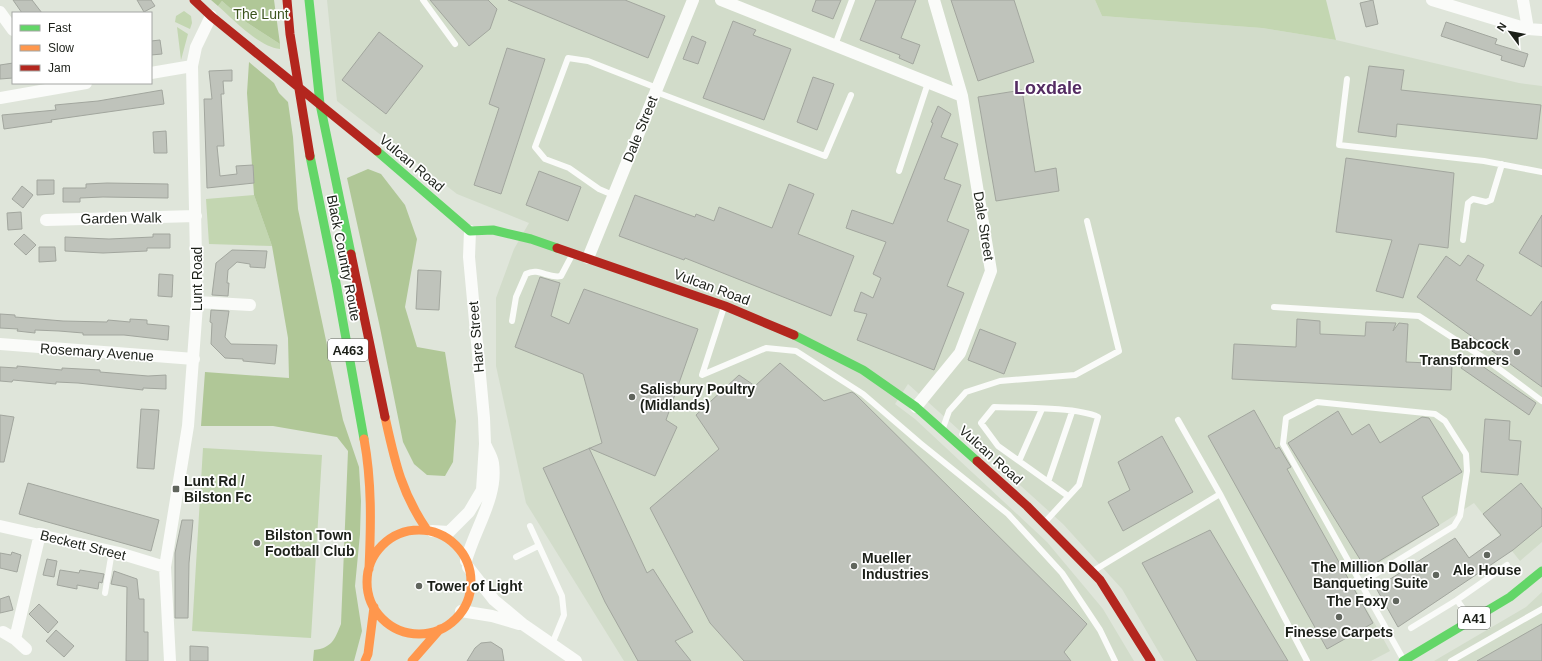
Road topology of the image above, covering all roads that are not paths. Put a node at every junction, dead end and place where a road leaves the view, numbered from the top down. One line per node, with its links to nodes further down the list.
1 (194, 0): 12 (main road)
2 (286, 0): 68 (main road, Black Country Route / A463)
3 (309, 0): 60 (main road, Black Country Route / A463)
4 (423, 0): 16 (lane)
5 (693, 0): 24 (street, Dale Street)
6 (721, 0): 17 (street)
7 (852, 0): 17 (lane)
8 (934, 0): 26 (street, Dale Street)
9 (1432, 0): 14 (street)
10 (1523, 0): 14 (street)
11 (0, 12): 13 (street)
12 (211, 16): 18 (street, Lunt Road); 35 (main road, Vulcan Road)
13 (12, 29)
14 (1528, 29): 15 (street)
15 (1542, 30)
16 (455, 44)
17 (835, 45): 21 (street)
18 (192, 66): 19 (street); 32 (street, Lunt Road)
19 (152, 73)
20 (1347, 79): 28 (lane)
21 (928, 83): 26 (street); 29 (lane)
22 (72, 84): 23 (street)
23 (45, 86): 27 (street)
24 (656, 90): 25 (lane); 31 (street, Dale Street); 31 (lane)
25 (851, 95)
26 (962, 96): 47 (street, Dale Street)
27 (0, 98)
28 (1502, 164): 30 (lane); 36 (lane)
29 (899, 171)
30 (1542, 172)
31 (613, 195): 38 (street, Dale Street)
32 (196, 216): 33 (street, Garden Walk); 39 (street, Lunt Road)
33 (46, 220)
34 (1087, 221): 51 (lane)
35 (470, 230): 37 (main road, Vulcan Road); 52 (street, Hare Street)
36 (1463, 240)
37 (573, 253): 38 (main road, Vulcan Road); 43 (lane)
38 (588, 258): 41 (main road, Vulcan Road)
39 (197, 302): 40 (street); 45 (street, Lunt Road)
40 (250, 304)
41 (725, 306): 47 (main road, Vulcan Road); 89 (lane)
42 (1274, 308): 46 (lane)
43 (512, 321)
44 (0, 344): 45 (street, Rosemary Avenue)
45 (194, 359): 67 (street, Lunt Road)
46 (1542, 401)
47 (916, 407): 51 (main road, Vulcan Road)
48 (1042, 409): 49 (lane); 53 (lane); 53 (lane)
49 (1072, 412): 54 (lane); 56 (lane)
50 (1178, 420): 55 (lane)
51 (942, 430): 57 (main road, Vulcan Road)
52 (485, 444): 60 (street, Hare Street); 65 (street, Hare Street)
53 (1019, 461): 54 (lane)
54 (1048, 482): 56 (lane)
55 (1220, 494): 69 (lane); 91 (lane)
56 (1068, 496): 57 (lane)
57 (1044, 523): 69 (main road, Vulcan Road)
58 (0, 526): 61 (street, Beckett Street)
59 (530, 526): 62 (lane)
60 (430, 531): 65 (main road); 68 (main road)
61 (40, 534): 63 (street, Beckett Street); 82 (street)
62 (538, 546): 64 (lane); 83 (lane)
63 (112, 551): 67 (street, Beckett Street); 72 (lane)
64 (516, 558)
65 (467, 564): 76 (main road); 78 (street)
66 (1507, 565): 73 (lane)
67 (165, 566): 85 (street, Lunt Road)
68 (369, 569): 74 (main road)
69 (1091, 572): 90 (main road, Vulcan Road)
70 (1541, 576): 77 (main road, A41)
71 (1361, 583): 71 (lane); 92 (lane)
72 (105, 592)
73 (1457, 600): 77 (lane); 80 (lane)
74 (374, 607): 79 (main road); 86 (main road)
75 (1542, 609): 93 (lane)
76 (461, 611): 78 (street); 79 (main road)
77 (1472, 620): 92 (main road, A41)
78 (524, 625): 83 (street)
79 (440, 628): 87 (main road)
80 (1411, 628)
81 (3, 632): 82 (street)
82 (15, 639): 84 (street)
83 (552, 644): 88 (street)
84 (26, 649)
85 (170, 661)
86 (365, 661)
87 (412, 661)
88 (576, 661)
89 (1115, 661)
90 (1151, 661)
91 (1307, 661)
92 (1404, 661)
93 (1452, 661)

